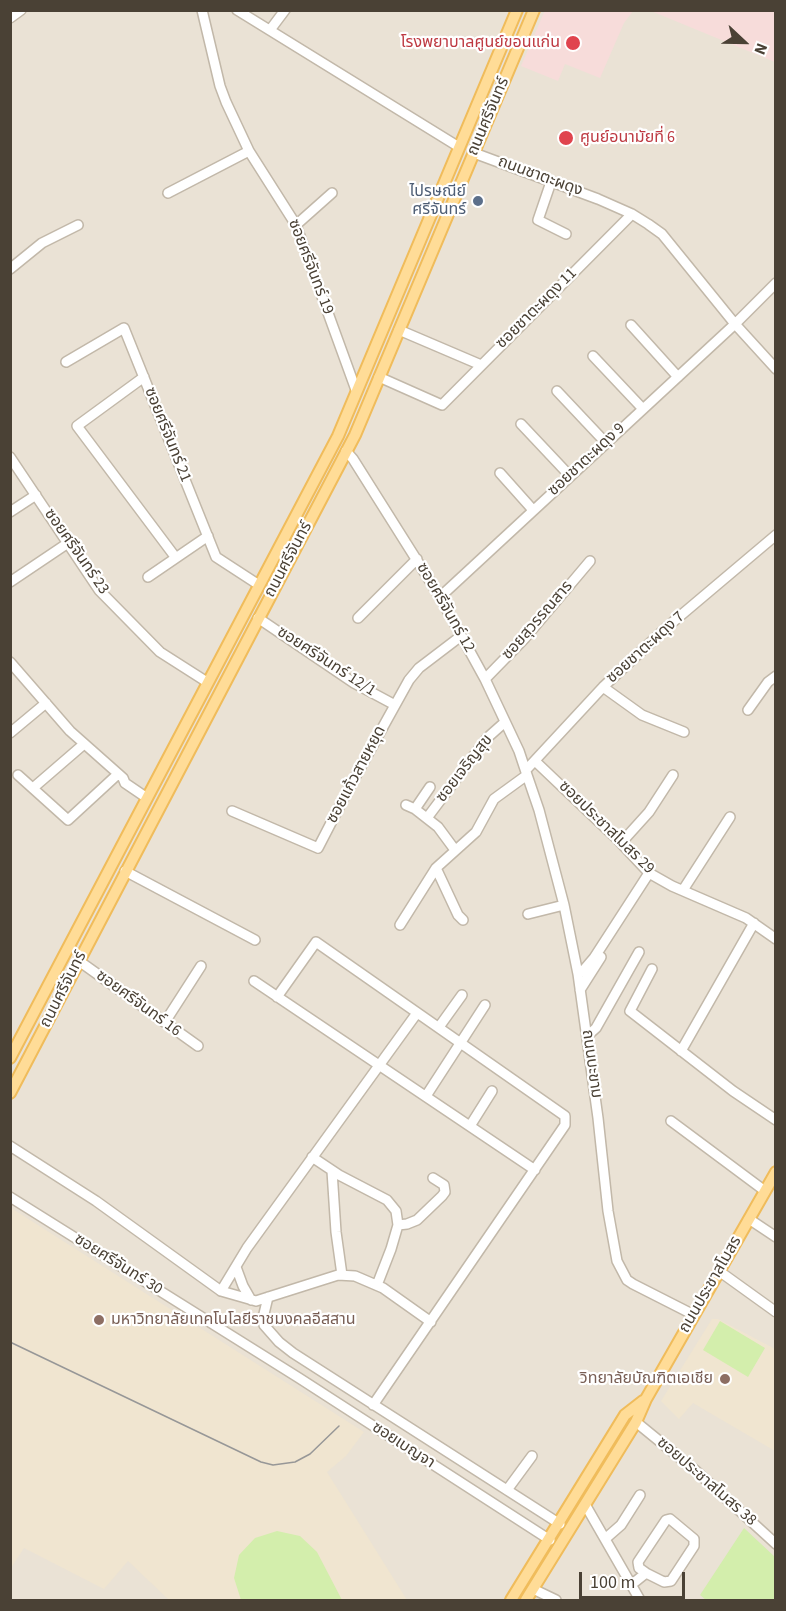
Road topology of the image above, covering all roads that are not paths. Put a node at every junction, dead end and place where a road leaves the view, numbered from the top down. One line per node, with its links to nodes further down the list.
1 (21, 10): 7 (street)
2 (202, 10): 12 (street, ซอยศรีจันทร์ 19)
3 (237, 10): 8 (street, ถนนชาตะผดุง)
4 (285, 10): 8 (street)
5 (534, 10): 10 (main road, ถนนศรีจันทร์)
6 (514, 12): 9 (main road, ถนนศรีจันทร์)
7 (10, 18)
8 (270, 30): 11 (street, ถนนชาตะผดุง)
9 (494, 64): 10 (main road); 11 (main road, ถนนศรีจันทร์)
10 (509, 71): 13 (main road, ถนนศรีจันทร์)
11 (459, 147): 13 (main road, ถนนชาตะผดุง); 33 (main road, ถนนศรีจันทร์)
12 (249, 151): 15 (street); 19 (street, ซอยศรีจันทร์ 19)
13 (474, 153): 14 (street, ถนนชาตะผดุง); 25 (main road, ถนนศรีจันทร์)
14 (551, 182): 17 (street, ถนนชาตะผดุง); 20 (street)
15 (168, 193)
16 (332, 193): 19 (street)
17 (632, 213): 23 (street, ถนนชาตะผดุง); 28 (street, ซอยชาตะผดุง 11)
18 (78, 225): 21 (street)
19 (296, 225): 33 (street, ซอยศรีจันทร์ 19)
20 (566, 234)
21 (10, 269)
22 (776, 283): 23 (street, ซอยชาตะผดุง 9)
23 (735, 324): 29 (street, ถนนชาตะผดุง); 30 (street, ซอยชาตะผดุง 9)
24 (631, 325): 30 (street)
25 (399, 330): 28 (street); 32 (main road, ถนนศรีจันทร์)
26 (593, 356): 35 (street)
27 (66, 362): 31 (street, ซอยศรีจันทร์ 21)
28 (481, 365): 32 (street, ซอยชาตะผดุง 11)
29 (776, 369)
30 (678, 376): 35 (street, ซอยชาตะผดุง 9)
31 (144, 377): 47 (street, ซอยศรีจันทร์ 21); 49 (street)
32 (379, 377): 39 (main road, ถนนศรีจันทร์)
33 (356, 390): 37 (main road, ถนนศรีจันทร์)
34 (557, 391): 38 (street)
35 (643, 408): 38 (street, ซอยชาตะผดุง 9)
36 (521, 424): 42 (street)
37 (335, 440): 39 (main road); 54 (main road, ถนนศรีจันทร์)
38 (606, 443): 42 (street, ซอยชาตะผดุง 9)
39 (346, 451): 50 (street, ซอยศรีจันทร์ 12); 56 (main road, ถนนศรีจันทร์)
40 (10, 457): 43 (street, ซอยศรีจันทร์ 23)
41 (500, 473): 44 (street)
42 (570, 476): 44 (street, ซอยชาตะผดุง 9)
43 (36, 495): 45 (street); 48 (street, ซอยศรีจันทร์ 23)
44 (533, 510): 55 (street, ซอยชาตะผดุง 9)
45 (10, 512)
46 (776, 534): 63 (street, ซอยชาตะผดุง 7)
47 (208, 536): 49 (street); 54 (street, ซอยศรีจันทร์ 21)
48 (68, 543): 53 (street); 62 (street, ซอยศรีจันทร์ 23)
49 (176, 558): 52 (street)
50 (417, 559): 55 (street, ซอยศรีจันทร์ 12); 57 (street)
51 (590, 561): 61 (street, ซอยสุวรรณสาร)
52 (148, 578)
53 (10, 582)
54 (259, 585): 62 (main road, ถนนศรีจันทร์)
55 (440, 597): 58 (street, ซอยศรีจันทร์ 12)
56 (258, 618): 65 (street, ซอยศรีจันทร์ 12/1); 87 (main road, ถนนศรีจันทร์)
57 (357, 618)
58 (461, 636): 61 (street, ซอยศรีจันทร์ 12); 65 (street, ซอยแก้วสายหยุด)
59 (12, 667): 64 (street)
60 (776, 676): 66 (street)
61 (485, 679): 67 (street, ซอยศรีจันทร์ 12)
62 (207, 682): 78 (main road, ถนนศรีจันทร์)
63 (603, 687): 68 (street); 71 (street, ซอยชาตะผดุง 7)
64 (46, 703): 69 (street); 70 (street)
65 (395, 705): 81 (street, ซอยแก้วสายหยุด)
66 (748, 710)
67 (505, 722): 72 (street, ซอยศรีจันทร์ 12); 83 (street, ซอยเจริญสุข)
68 (684, 732)
69 (10, 733)
70 (84, 744): 74 (street); 77 (street)
71 (536, 761): 72 (street, ซอยชาตะผดุง 7); 84 (street, ซอยประชาสโมสร 29)
72 (526, 772): 85 (street, ซอยชาตะผดุง 7); 90 (street, ถนนบะขาม)
73 (18, 775): 77 (street)
74 (120, 776): 77 (street); 78 (street)
75 (673, 776): 84 (street)
76 (430, 787): 80 (street)
77 (33, 788)
78 (148, 795): 115 (main road, ถนนศรีจันทร์)
79 (406, 805): 80 (street)
80 (416, 809): 83 (street)
81 (232, 811)
82 (730, 817): 89 (street)
83 (427, 818): 85 (street)
84 (621, 843): 88 (street, ซอยประชาสโมสร 29)
85 (455, 850): 86 (street, ซอยชาตะผดุง 7)
86 (436, 868): 92 (street); 94 (street, ซอยชาตะผดุง 7)
87 (125, 871): 96 (street); 99 (main road, ถนนศรีจันทร์)
88 (650, 873): 89 (street, ซอยประชาสโมสร 29); 102 (street)
89 (683, 890): 93 (street, ซอยประชาสโมสร 29)
90 (564, 905): 91 (street); 102 (street, ถนนบะขาม)
91 (528, 914)
92 (463, 920)
93 (754, 923): 95 (street, ซอยประชาสโมสร 29); 114 (street)
94 (400, 925)
95 (776, 939)
96 (255, 940)
97 (609, 945): 104 (street)
98 (639, 952): 111 (street)
99 (79, 961): 109 (street, ซอยศรีจันทร์ 16); 118 (main road, ถนนศรีจันทร์)
100 (201, 966): 109 (street)
101 (652, 969): 114 (street)
102 (578, 974): 104 (street, ถนนบะขาม)
103 (254, 981): 106 (street)
104 (580, 990): 111 (street, ถนนบะขาม)
105 (462, 995): 110 (street)
106 (277, 997): 108 (street); 116 (street)
107 (485, 1005): 112 (street)
108 (417, 1013): 110 (street); 116 (street)
109 (165, 1022): 113 (street, ซอยศรีจันทร์ 16)
110 (439, 1027): 112 (street)
111 (587, 1036): 142 (street, ถนนบะขาม)
112 (461, 1043): 119 (street); 125 (street)
113 (198, 1046)
114 (681, 1051): 120 (street)
115 (10, 1058)
116 (379, 1065): 119 (street); 124 (street)
117 (492, 1091): 122 (street)
118 (10, 1094)
119 (426, 1096): 122 (street)
120 (776, 1120)
121 (671, 1121): 129 (street)
122 (470, 1126): 125 (street)
123 (10, 1146): 138 (street)
124 (312, 1158): 126 (street); 134 (street)
125 (535, 1170): 143 (street)
126 (332, 1171): 132 (street); 136 (street)
127 (776, 1172): 129 (main road, ถนนประชาสโมสร)
128 (433, 1178): 132 (street)
129 (765, 1191): 131 (main road, ถนนประชาสโมสร)
130 (10, 1197): 144 (street, ซอยศรีจันทร์ 30)
131 (749, 1218): 133 (street); 135 (main road, ถนนประชาสโมสร)
132 (398, 1225): 137 (street)
133 (776, 1237)
134 (236, 1267): 138 (street); 140 (street)
135 (719, 1271): 141 (street); 142 (main road, ถนนประชาสโมสร)
136 (342, 1275): 137 (street); 139 (street)
137 (377, 1285): 143 (street)
138 (222, 1291): 140 (street)
139 (268, 1297): 140 (street); 146 (street)
140 (251, 1300)
141 (776, 1312)
142 (694, 1315): 145 (main road, ถนนประชาสโมสร)
143 (431, 1322): 146 (street)
144 (257, 1352): 154 (street, ซอยเบญจา)
145 (646, 1399): 147 (main road, ถนนประชาสโมสร); 152 (main road, ถนนประชาสโมสร)
146 (373, 1405): 149 (street)
147 (636, 1422): 151 (main road, ถนนประชาสโมสร); 155 (street, ซอยประชาสโมสร 38)
148 (532, 1456): 149 (street)
149 (507, 1490): 152 (street)
150 (640, 1495): 153 (street)
151 (586, 1506): 153 (street); 158 (main road, ถนนประชาสโมสร)
152 (560, 1524): 154 (main road, ถนนประชาสโมสร)
153 (605, 1539): 157 (street)
154 (550, 1540): 159 (main road, ถนนประชาสโมสร)
155 (776, 1544)
156 (646, 1573): 156 (street); 157 (street)
157 (631, 1585): 162 (street)
158 (533, 1589): 160 (main road, ถนนประชาสโมสร); 161 (street)
159 (511, 1600)
160 (526, 1600)
161 (556, 1600)
162 (640, 1600)

